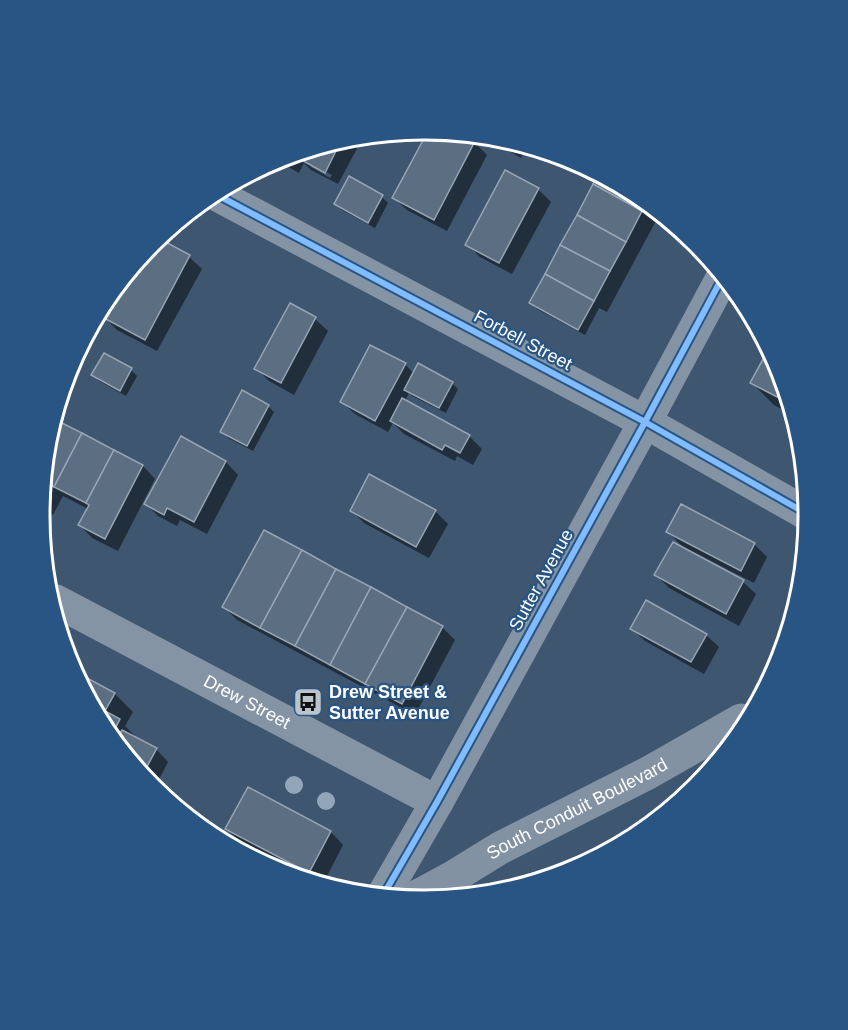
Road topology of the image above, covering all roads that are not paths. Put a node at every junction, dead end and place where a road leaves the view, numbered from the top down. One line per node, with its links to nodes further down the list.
1 (224, 199): 3 (street, Forbell Street)
2 (719, 284): 3 (street, Sutter Avenue)
3 (645, 422): 4 (street, Forbell Street); 7 (street, Sutter Avenue)
4 (798, 509)
5 (60, 603): 7 (street, Drew Street)
6 (735, 724): 9 (main road, South Conduit Boulevard)
7 (437, 802): 8 (street, Sutter Avenue)
8 (388, 888)
9 (429, 890)

